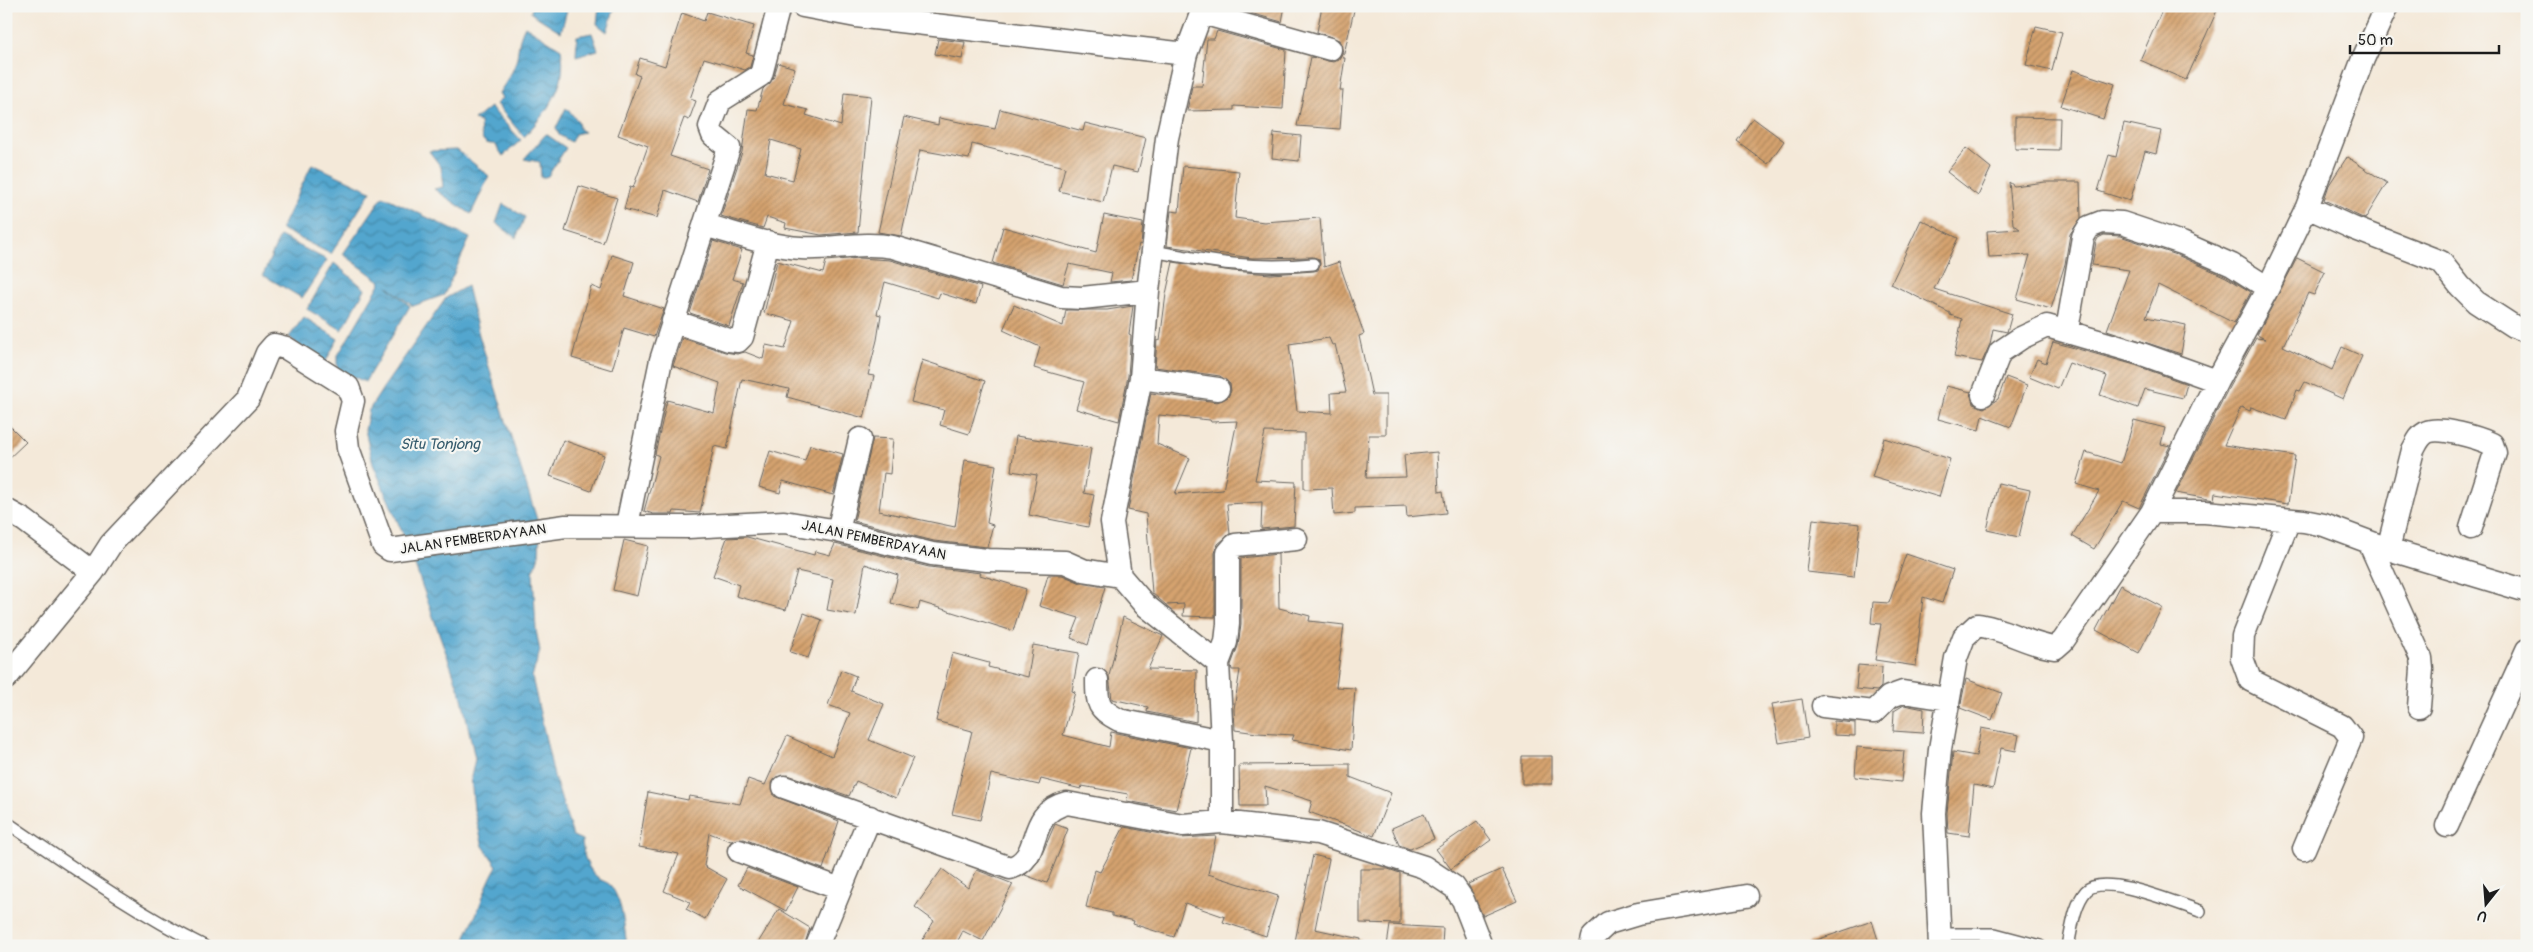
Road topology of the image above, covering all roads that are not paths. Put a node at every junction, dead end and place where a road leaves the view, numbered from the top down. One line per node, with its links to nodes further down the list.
1 (779, 6): 8 (street)
2 (803, 6): 6 (street)
3 (2387, 6): 7 (street)
4 (1203, 10): 5 (street); 6 (street)
5 (1330, 49)
6 (1186, 54): 10 (street)
7 (2307, 207): 12 (street); 16 (street)
8 (704, 224): 9 (street); 14 (street)
9 (768, 242): 13 (street); 14 (street)
10 (1153, 252): 11 (lane); 13 (street)
11 (1313, 264)
12 (2268, 288): 15 (street); 18 (street)
13 (1148, 291): 17 (street)
14 (673, 321): 25 (street)
15 (2067, 330): 18 (street); 20 (street)
16 (2527, 331)
17 (1141, 378): 19 (street); 31 (street)
18 (2217, 381): 23 (street)
19 (1218, 389)
20 (1982, 395)
21 (860, 439): 27 (street)
22 (6, 510): 30 (street)
23 (2152, 512): 24 (street); 37 (street)
24 (2289, 520): 29 (street); 46 (street)
25 (627, 525): 27 (street, JALAN PEMBERDAYAAN); 30 (street, JALAN PEMBERDAYAAN)
26 (2471, 528): 29 (street)
27 (838, 531): 31 (street, JALAN PEMBERDAYAAN)
28 (1296, 538): 34 (street)
29 (2378, 545): 32 (street); 39 (street)
30 (93, 572): 35 (street, JALAN PEMBERDAYAAN)
31 (1120, 576): 34 (street)
32 (2527, 591)
33 (2527, 650): 45 (street)
34 (1218, 662): 40 (street)
35 (6, 678)
36 (1097, 680): 40 (street)
37 (1948, 699): 38 (street); 51 (street)
38 (1823, 706)
39 (2419, 707)
40 (1222, 741): 44 (street)
41 (784, 787): 42 (street)
42 (870, 816): 44 (street); 48 (street)
43 (6, 822): 52 (lane)
44 (1222, 822): 54 (street)
45 (2447, 826)
46 (2304, 849)
47 (739, 851): 48 (street)
48 (840, 889): 53 (street)
49 (1746, 896): 55 (street)
50 (2200, 911): 57 (lane)
51 (1939, 940): 56 (lane)
52 (204, 946)
53 (817, 946)
54 (1481, 946)
55 (1591, 946)
56 (2040, 946)
57 (2068, 946)

